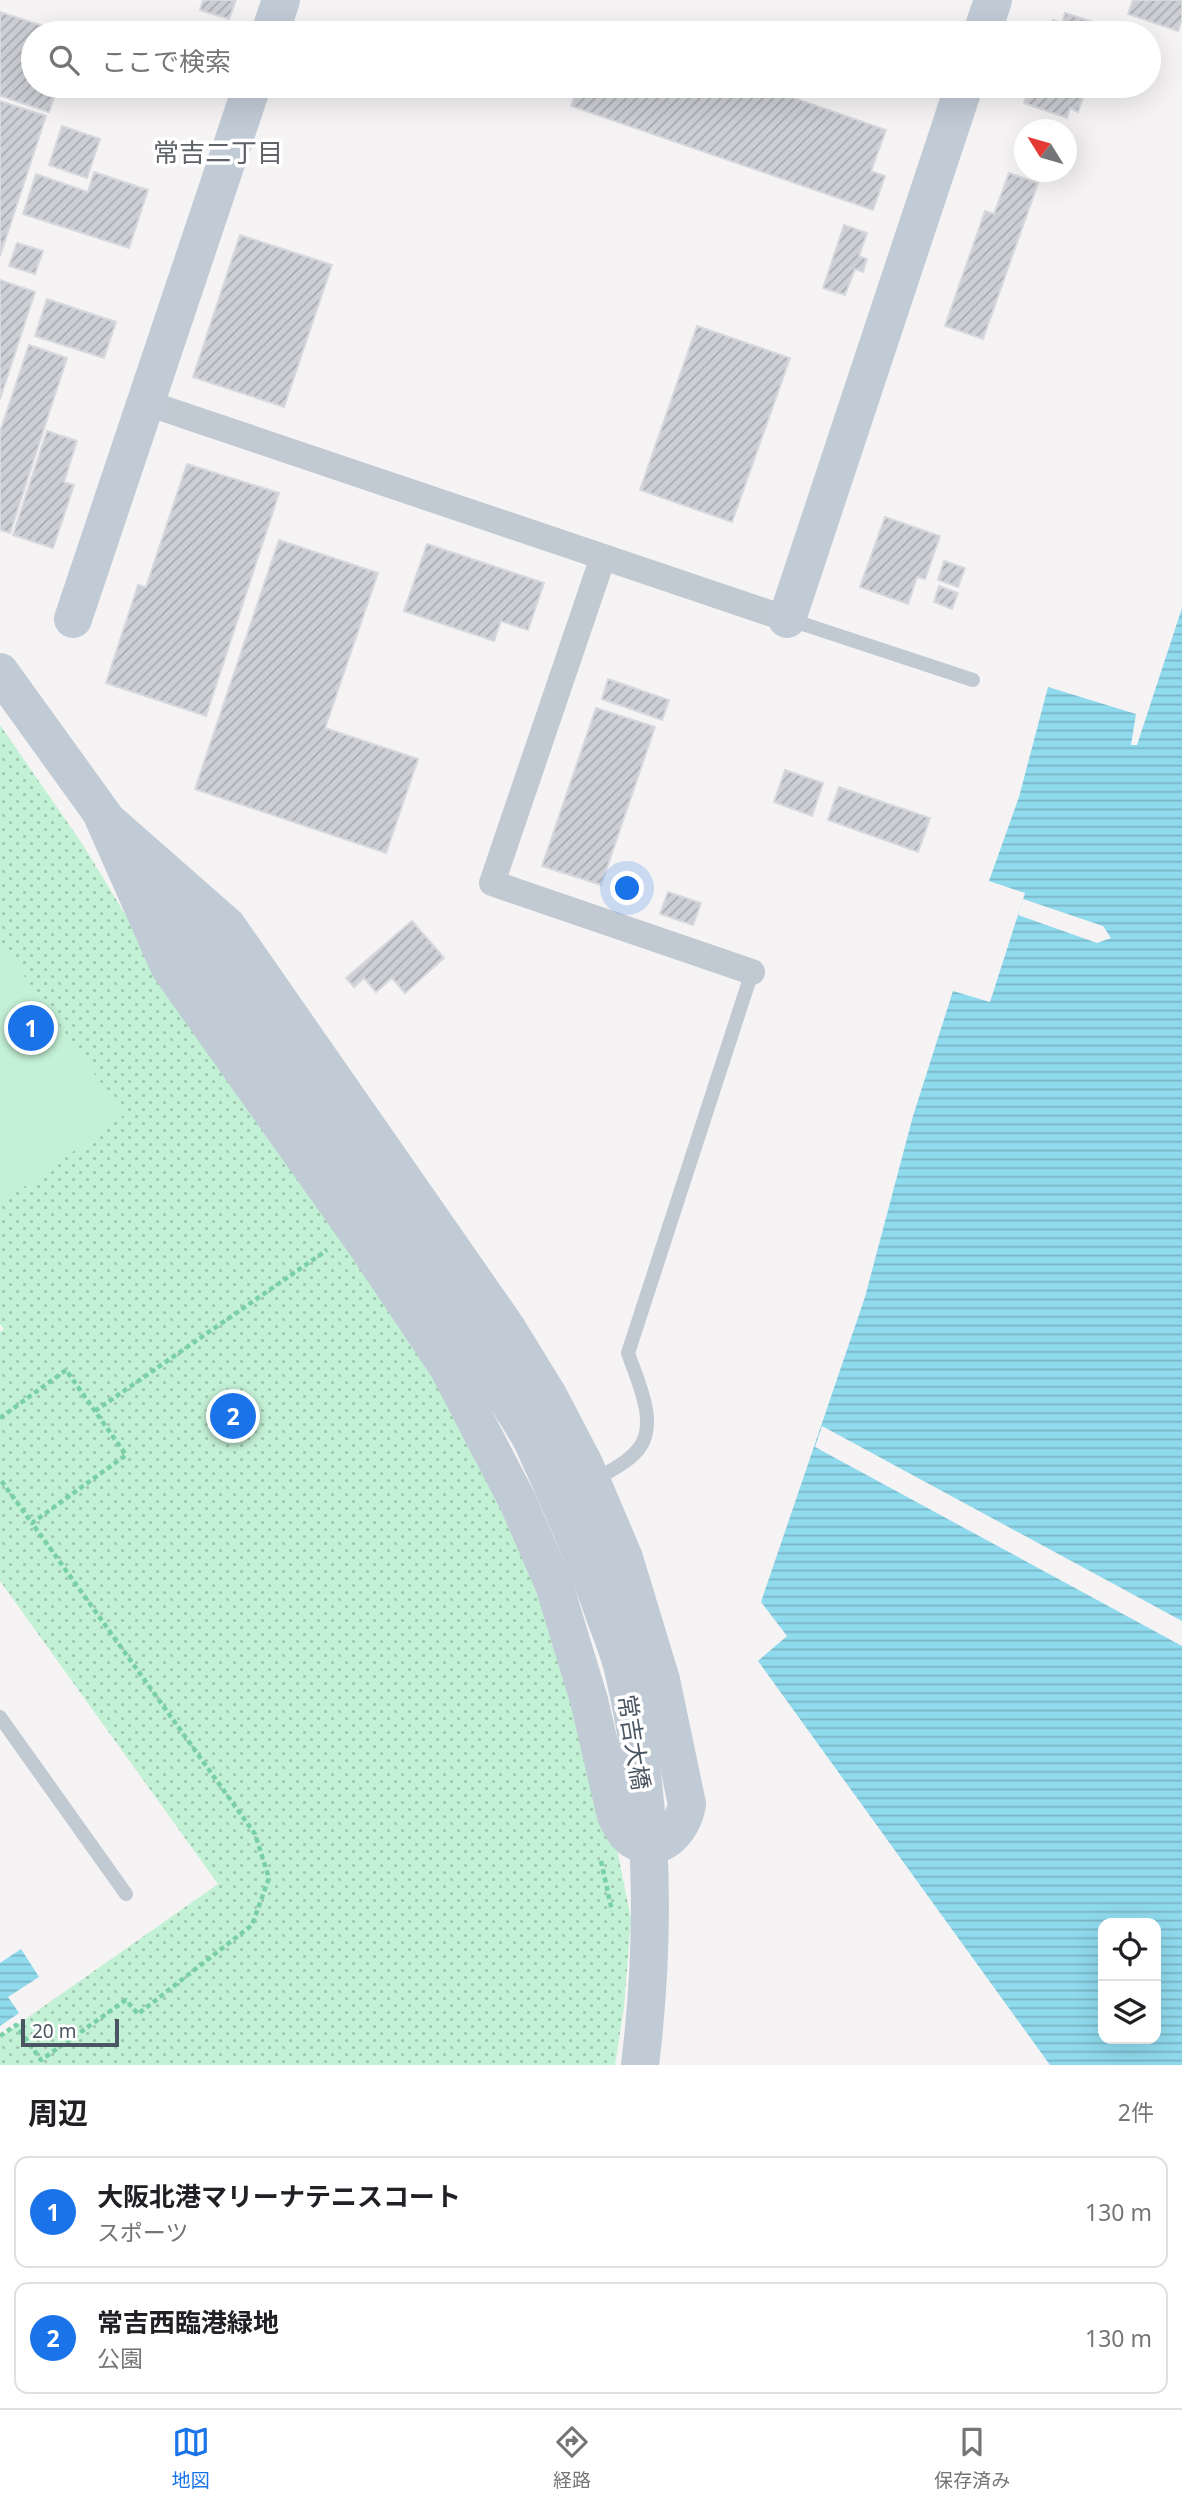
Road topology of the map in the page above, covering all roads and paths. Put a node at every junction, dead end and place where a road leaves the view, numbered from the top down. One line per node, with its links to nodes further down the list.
1 (281, 0): 3 (street)
2 (993, 0): 4 (street)
3 (274, 21)
4 (986, 21)
5 (248, 98): 7 (street)
6 (960, 98): 10 (street)
7 (147, 402): 8 (street); 9 (street)
8 (603, 557): 10 (street); 14 (street)
9 (73, 619)
10 (787, 619): 12 (lane)
11 (0, 672): 13 (street)
12 (973, 680)
13 (103, 817): 19 (street); 19 (street); 24 (street, 常吉大橋, bridge)
14 (752, 972): 19 (lane)
15 (331, 1247): 16 (path)
16 (95, 1411): 17 (path); 20 (path)
17 (0, 1418)
18 (0, 1479): 20 (path)
19 (592, 1482)
20 (32, 1523): 23 (path)
21 (0, 1717): 22 (lane)
22 (126, 1894)
23 (0, 2036)
24 (640, 2065)

